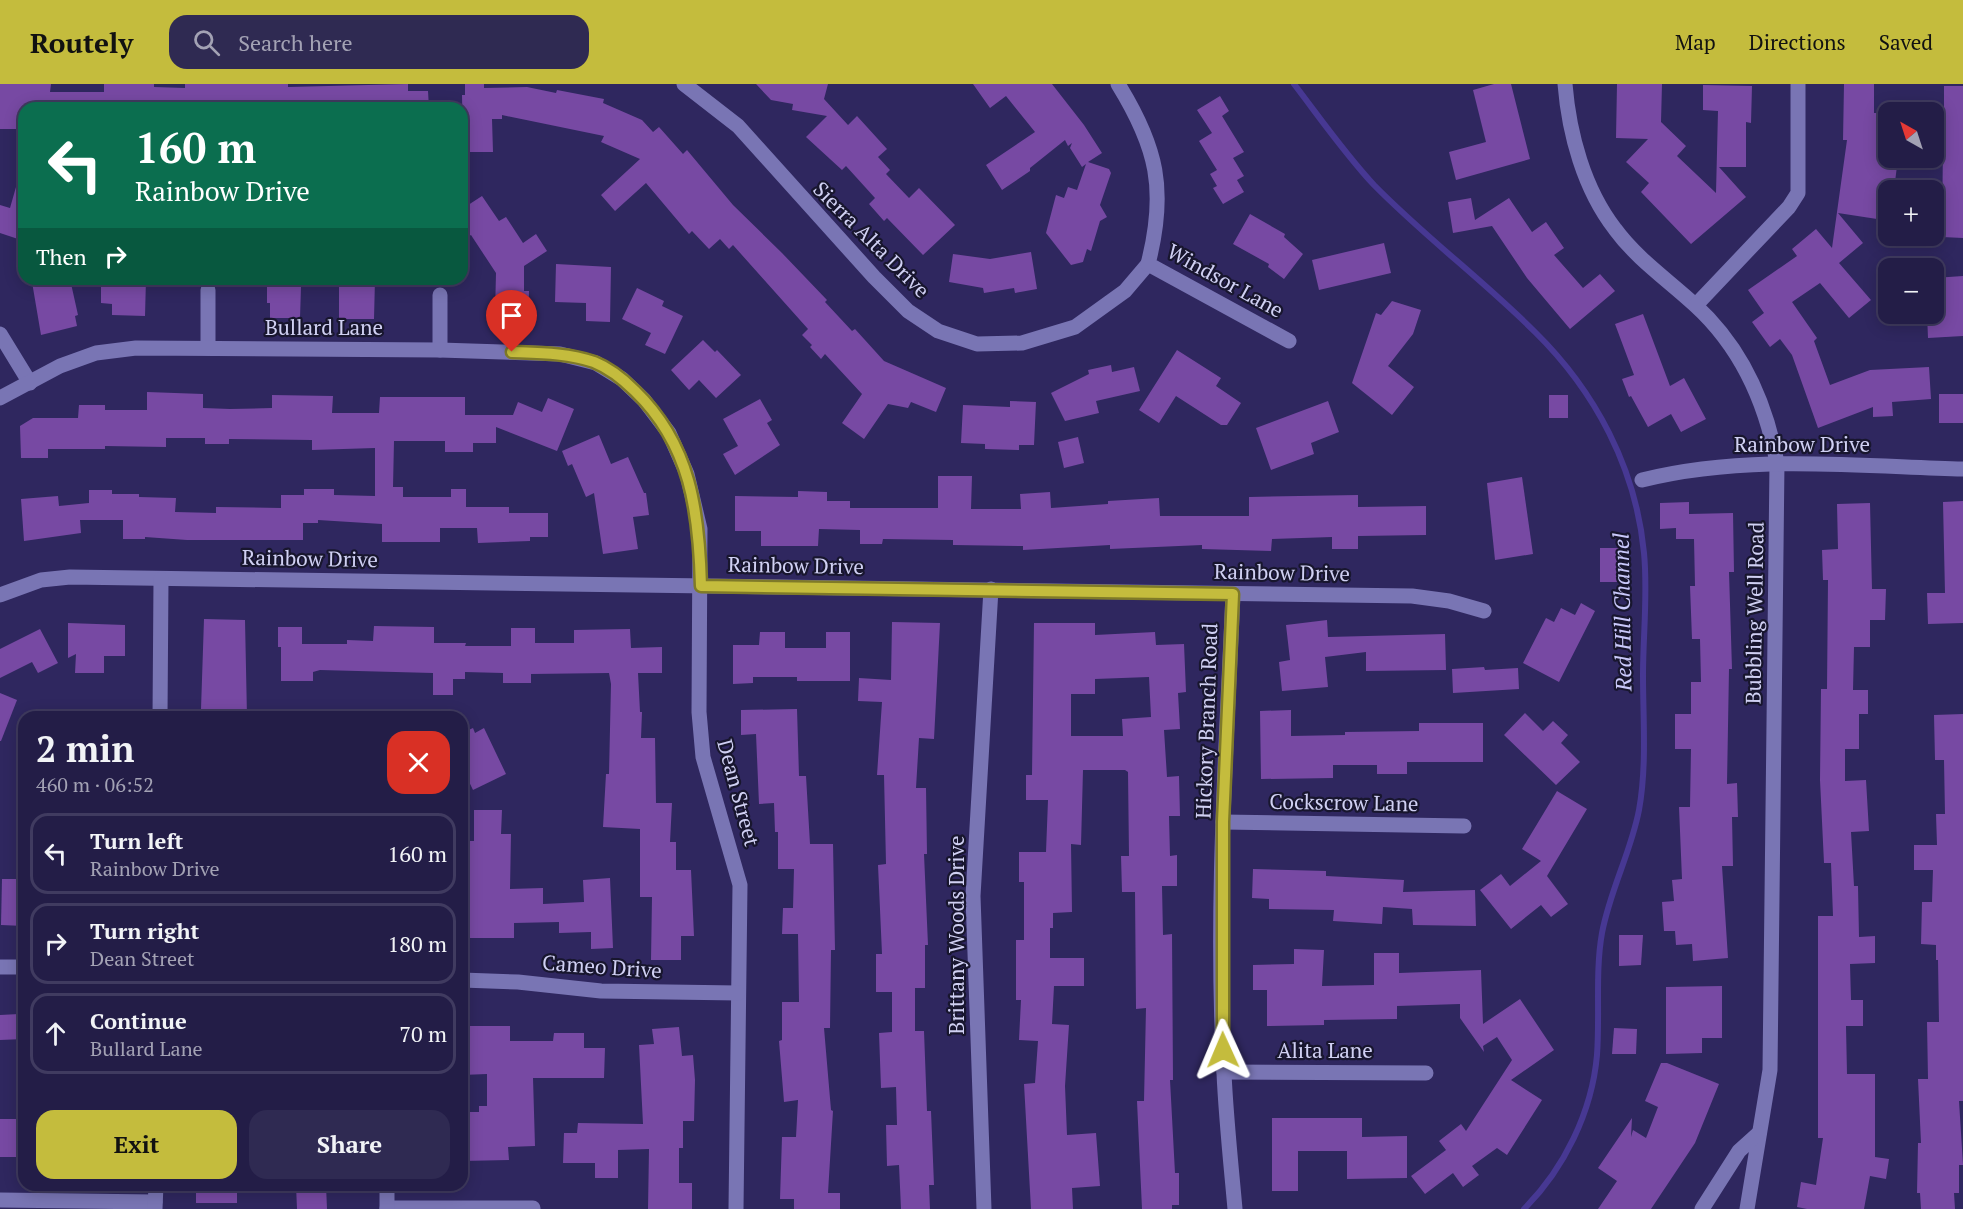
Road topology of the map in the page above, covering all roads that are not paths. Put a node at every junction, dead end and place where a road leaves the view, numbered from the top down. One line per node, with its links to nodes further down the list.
1 (684, 84): 5 (street, Sierra Alta Drive)
2 (1118, 84): 5 (street, Windsor Lane)
3 (1565, 84): 8 (street, Bubbling Well Road)
4 (1798, 84): 8 (street)
5 (1148, 264): 10 (street, Windsor Lane)
6 (208, 290): 11 (street)
7 (440, 295): 12 (street)
8 (1696, 306): 16 (street, Bubbling Well Road)
9 (0, 334): 13 (street)
10 (1289, 340)
11 (208, 348): 12 (street, Bullard Lane); 13 (street, Bullard Lane)
12 (440, 350): 15 (street, Bullard Lane)
13 (30, 383): 14 (street, Bullard Lane)
14 (0, 398)
15 (644, 400): 20 (street, Dean Street)
16 (1778, 464): 17 (street, Rainbow Drive); 18 (street, Rainbow Drive); 34 (street, Bubbling Well Road)
17 (1963, 469)
18 (1642, 480)
19 (161, 579): 20 (street, Rainbow Drive); 23 (street, Rainbow Drive); 25 (street)
20 (701, 586): 21 (street, Rainbow Drive); 31 (street, Dean Street)
21 (991, 589): 22 (street, Rainbow Drive); 42 (street, Brittany Woods Drive)
22 (1233, 594): 24 (street, Rainbow Drive); 26 (street, Hickory Branch Road)
23 (0, 595)
24 (1484, 611)
25 (160, 711)
26 (1223, 822): 27 (street, Cockscrow Lane); 32 (street, Hickory Branch Road)
27 (1464, 826)
28 (0, 967): 29 (street)
29 (18, 967)
30 (468, 980): 31 (street, Cameo Drive)
31 (738, 993): 41 (street, Dean Street)
32 (1224, 1072): 33 (street, Alita Lane); 43 (street, Hickory Branch Road)
33 (1426, 1073)
34 (1759, 1133): 44 (street); 45 (street, Bubbling Well Road)
35 (156, 1191): 38 (street)
36 (387, 1191): 39 (street)
37 (0, 1200): 38 (street)
38 (155, 1206)
39 (387, 1208): 40 (street)
40 (533, 1208)
41 (736, 1209)
42 (984, 1209)
43 (1235, 1209)
44 (1702, 1209)
45 (1747, 1209)

